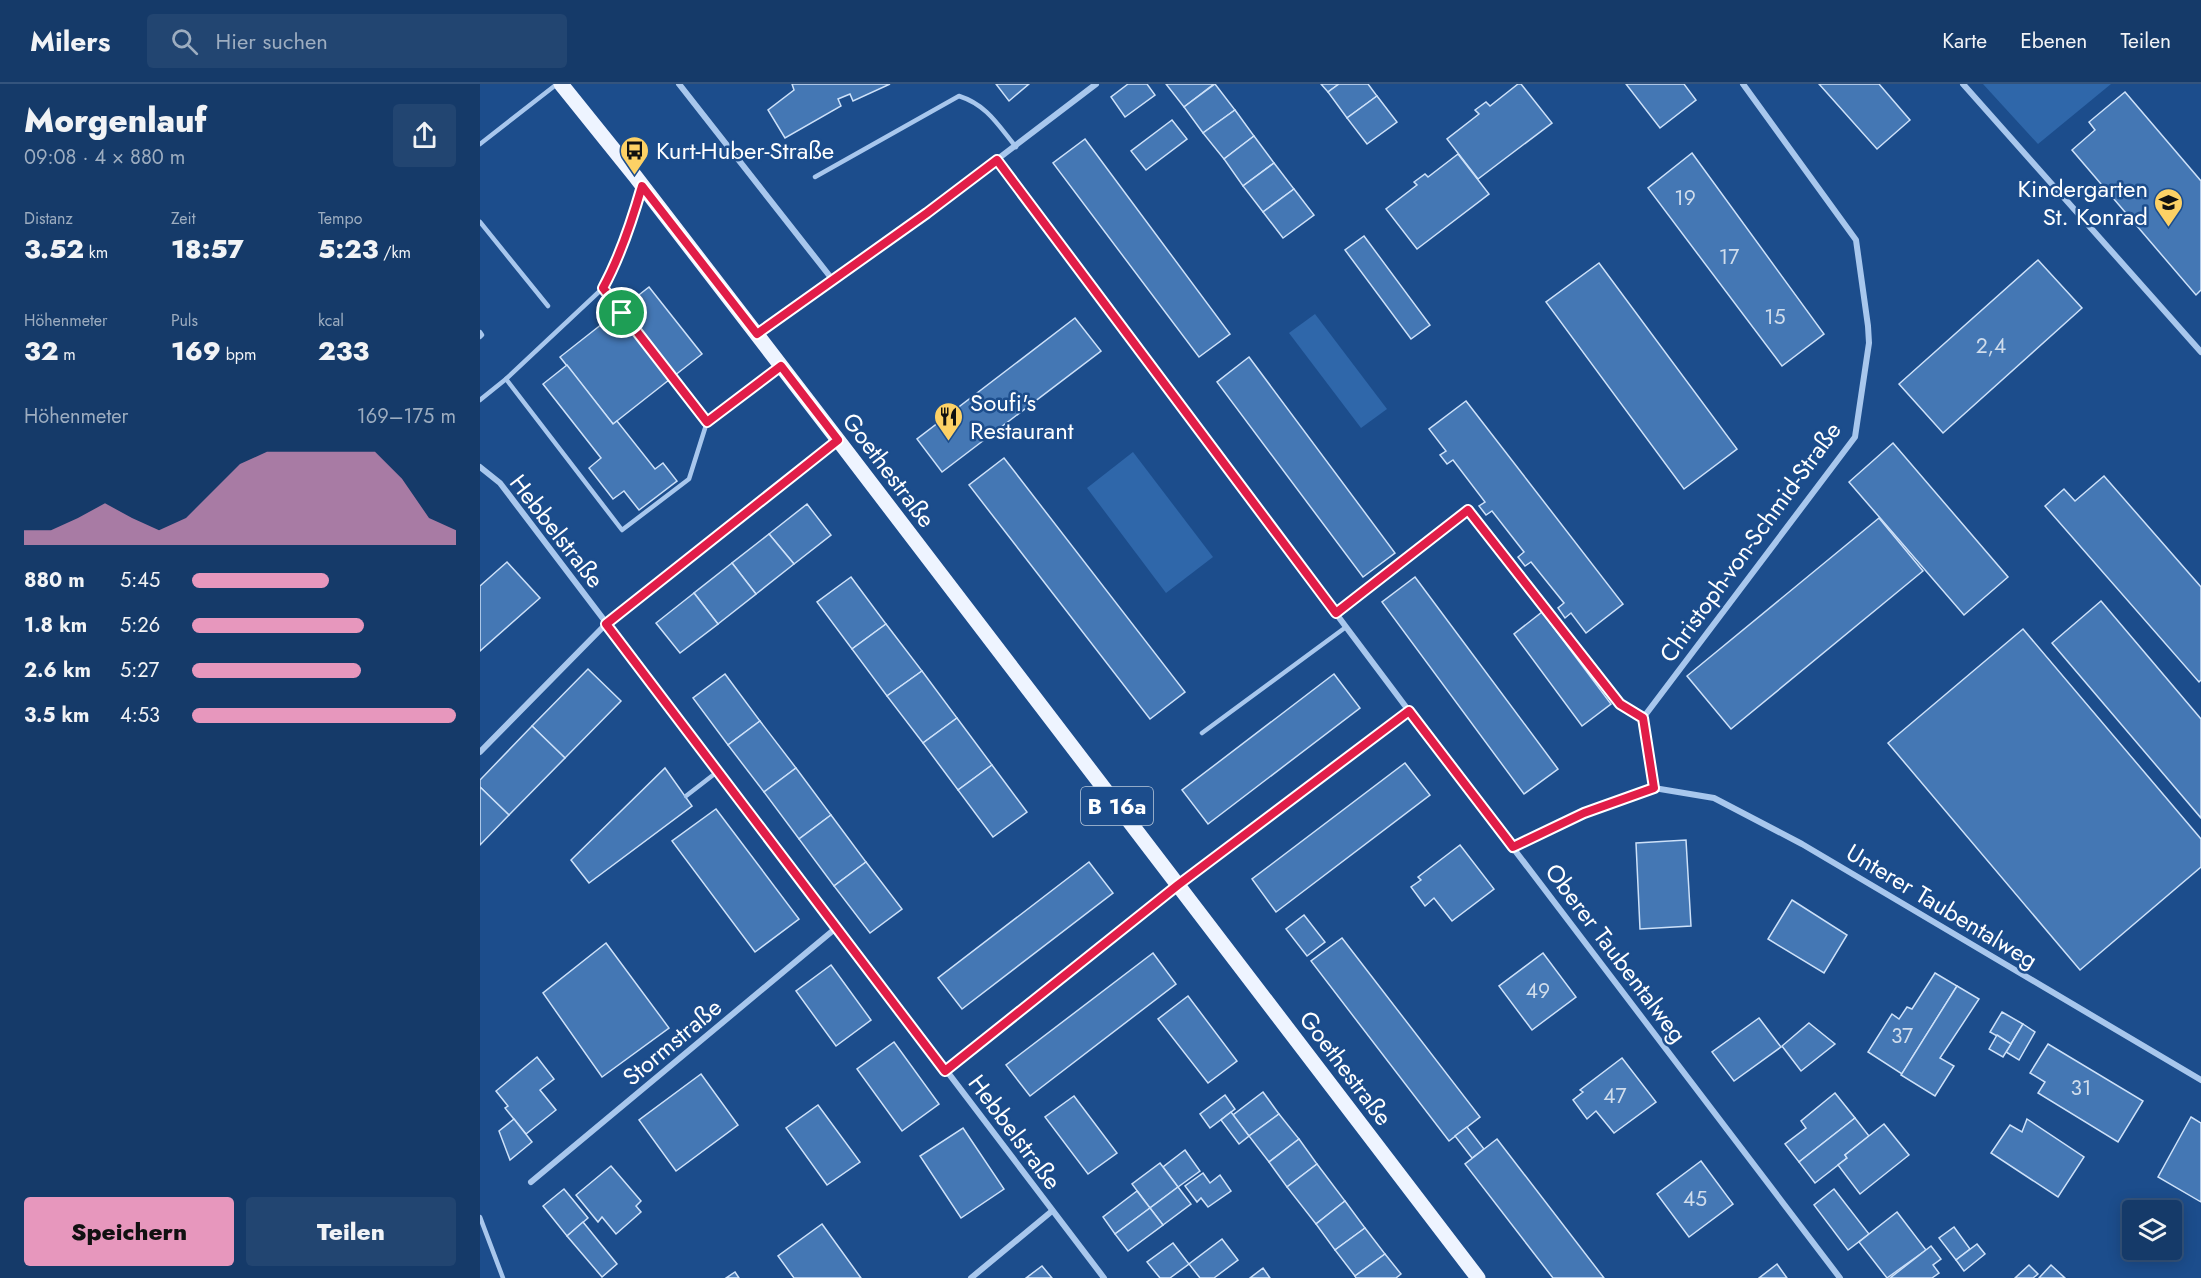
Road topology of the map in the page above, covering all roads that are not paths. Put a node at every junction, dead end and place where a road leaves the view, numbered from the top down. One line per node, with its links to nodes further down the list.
1 (559, 84): 6 (lane); 10 (main road, Goethestraße / B 16a)
2 (679, 84): 12 (street)
3 (1096, 84): 7 (street)
4 (1743, 84): 29 (street, Christoph-von-Schmid-Straße)
5 (1963, 84): 18 (street)
6 (480, 144)
7 (1016, 147): 8 (street); 9 (lane)
8 (997, 160): 12 (street); 25 (street, Oberer Taubentalweg)
9 (814, 177)
10 (642, 186): 13 (lane); 16 (main road, Goethestraße / B 16a)
11 (480, 222): 14 (lane)
12 (832, 279): 16 (street)
13 (603, 288): 20 (lane); 22 (lane)
14 (548, 306)
15 (480, 332): 17 (lane)
16 (757, 334): 19 (main road, Goethestraße / B 16a)
17 (480, 337)
18 (2201, 352)
19 (781, 366): 22 (lane); 23 (main road, Goethestraße / B 16a)
20 (506, 380): 21 (lane); 22 (lane)
21 (480, 400)
22 (707, 422)
23 (838, 440): 26 (street); 36 (main road, Goethestraße / B 16a)
24 (480, 467): 26 (street, Hebbelstraße)
25 (1336, 613): 27 (street, Oberer Taubentalweg); 29 (lane)
26 (606, 624): 31 (street); 32 (street, Hebbelstraße)
27 (1346, 627): 28 (street, Oberer Taubentalweg); 30 (lane)
28 (1409, 711): 35 (street, Oberer Taubentalweg); 36 (street)
29 (1643, 718): 33 (street)
30 (1202, 733)
31 (480, 752)
32 (717, 772): 34 (lane); 37 (street, Hebbelstraße)
33 (1654, 788): 35 (street); 39 (street, Unterer Taubentalweg)
34 (686, 796)
35 (1513, 847): 47 (street, Oberer Taubentalweg)
36 (1178, 885): 38 (street); 46 (main road, Goethestraße / B 16a)
37 (836, 928): 38 (street, Hebbelstraße); 40 (street, Stormstraße)
38 (945, 1071): 41 (street, Hebbelstraße)
39 (2201, 1080)
40 (531, 1182)
41 (1052, 1211): 44 (street); 45 (street, Hebbelstraße)
42 (480, 1217): 43 (lane)
43 (503, 1278)
44 (971, 1278)
45 (1104, 1278)
46 (1478, 1278)
47 (1840, 1278)

